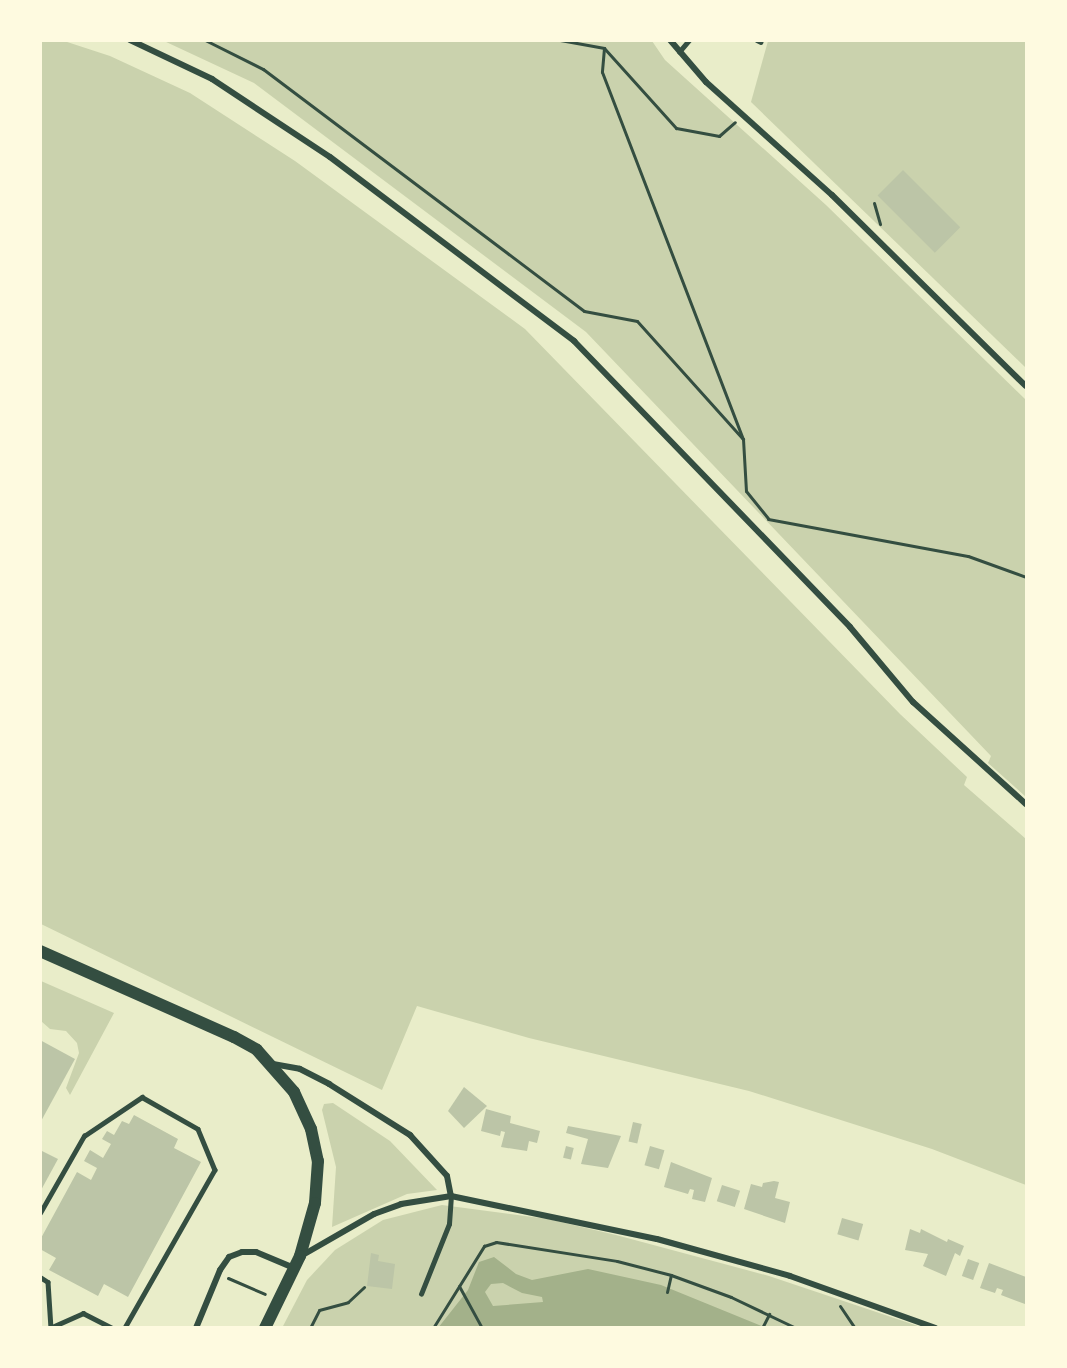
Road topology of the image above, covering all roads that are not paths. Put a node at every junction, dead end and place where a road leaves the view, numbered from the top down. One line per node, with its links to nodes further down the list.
1 (130, 40): 6 (street)
2 (670, 40): 4 (street)
3 (689, 40): 4 (lane)
4 (679, 52): 5 (street)
5 (1026, 386)
6 (1026, 804)
7 (40, 951): 8 (main road)
8 (273, 1064): 9 (street); 11 (main road)
9 (451, 1196): 11 (street); 13 (lane); 19 (street)
10 (40, 1213): 16 (lane)
11 (297, 1262): 17 (street); 18 (main road)
12 (40, 1277): 14 (lane)
13 (421, 1294)
14 (51, 1327): 15 (lane)
15 (112, 1328)
16 (125, 1328)
17 (196, 1328)
18 (265, 1328)
19 (934, 1328)

